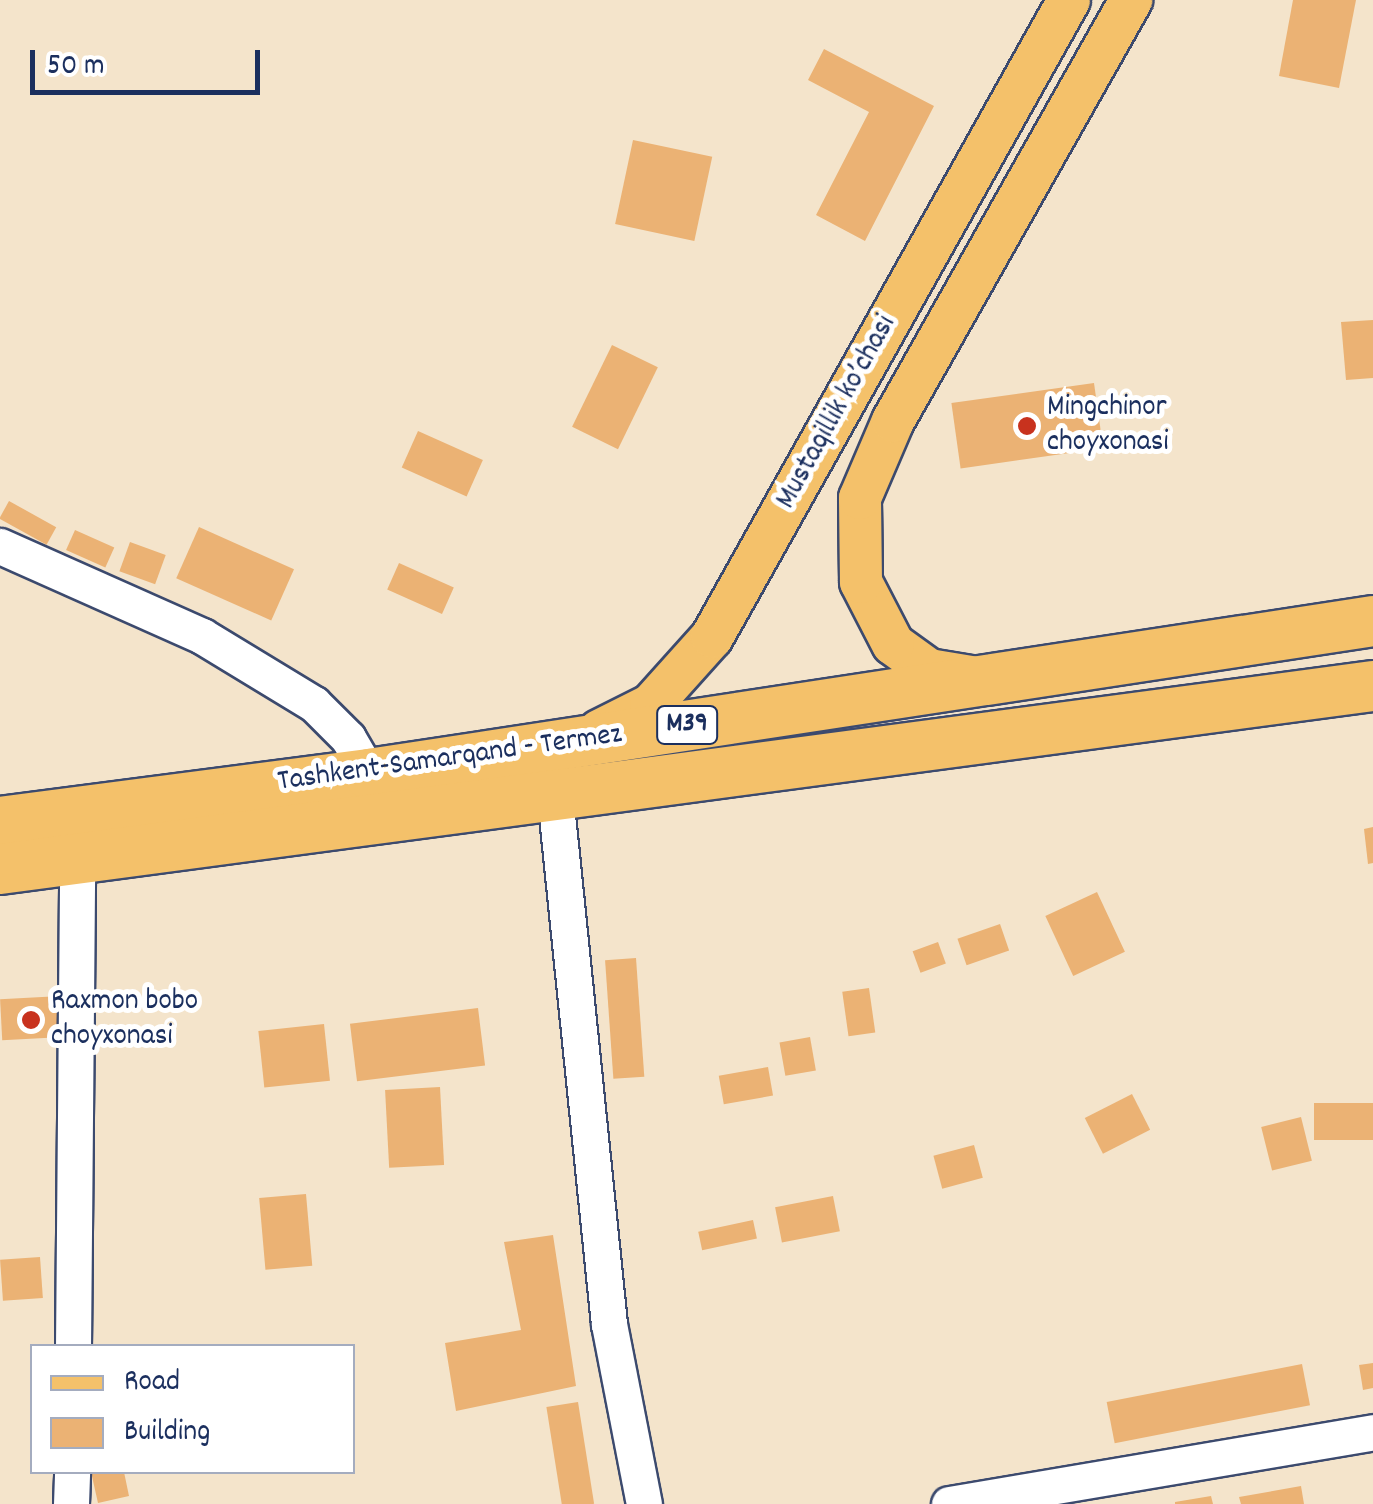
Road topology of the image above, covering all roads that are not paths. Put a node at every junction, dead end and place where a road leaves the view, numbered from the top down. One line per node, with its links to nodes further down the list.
1 (1068, 0): 7 (main road, Mustaqillik ko’chasi)
2 (1131, 0): 5 (main road, Mustaqillik ko’chasi)
3 (0, 546): 8 (street)
4 (1373, 621): 5 (highway, Tashkent-Samarqand - Termez / M39)
5 (998, 678): 7 (highway, Tashkent-Samarqand - Termez / M39)
6 (1373, 686): 9 (highway, Tashkent-Samarqand - Termez / M39)
7 (535, 748): 8 (highway, Tashkent-Samarqand - Termez / M39)
8 (369, 774): 10 (highway, Tashkent-Samarqand - Termez / M39)
9 (555, 796): 11 (highway, Tashkent-Samarqand - Termez / M39); 17 (street)
10 (0, 822)
11 (77, 860): 12 (highway, Tashkent-Samarqand - Termez / M39); 13 (street)
12 (0, 869)
13 (73, 1344)
14 (1373, 1432): 18 (street)
15 (72, 1474): 16 (street)
16 (72, 1504)
17 (644, 1504)
18 (949, 1504)

